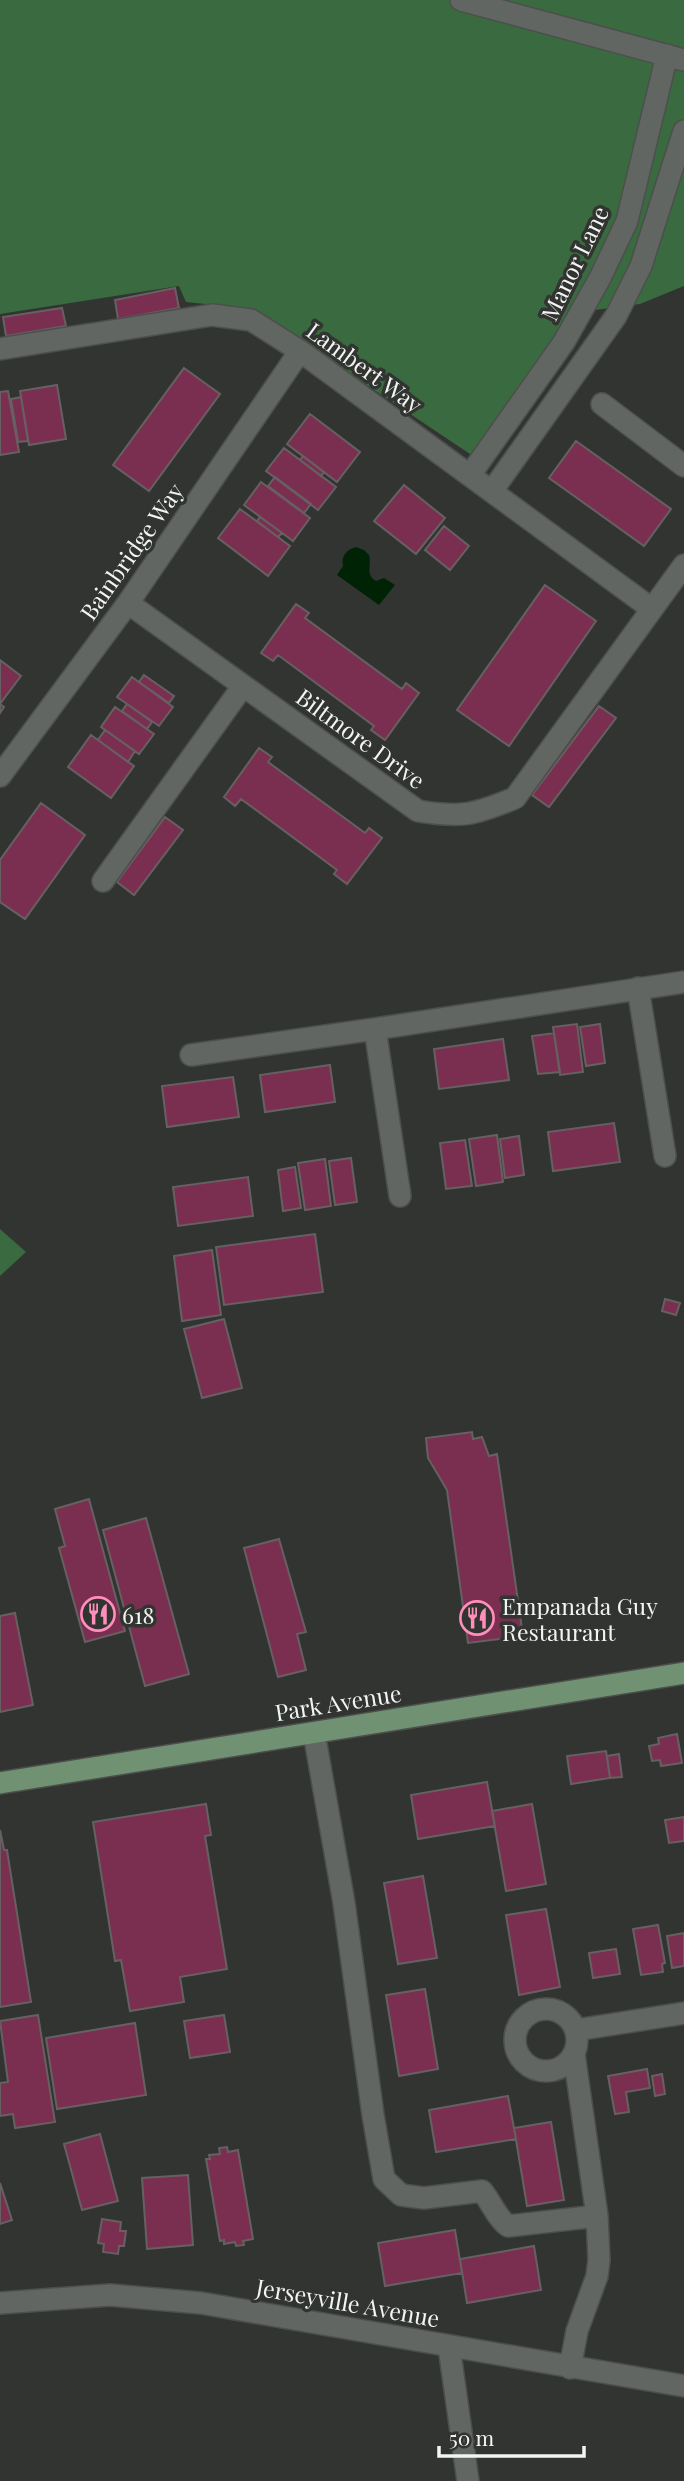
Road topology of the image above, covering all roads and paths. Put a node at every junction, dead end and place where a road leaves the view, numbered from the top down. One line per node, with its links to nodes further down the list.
1 (461, 0): 2 (street)
2 (676, 57): 4 (street, Manor Lane)
3 (684, 131): 5 (street)
4 (639, 175): 5 (street); 8 (street, Manor Lane)
5 (667, 182): 9 (street)
6 (0, 349): 7 (street, Lambert Way)
7 (299, 351): 12 (street, Lambert Way); 15 (street, Bainbridge Way)
8 (546, 368): 9 (street); 12 (street, Manor Lane)
9 (567, 384): 13 (street)
10 (602, 404): 11 (street)
11 (684, 466)
12 (470, 475): 13 (street, Lambert Way)
13 (492, 491): 16 (street, Lambert Way)
14 (684, 565): 16 (street, Biltmore Drive)
15 (128, 603): 17 (street, Biltmore Drive); 18 (street, Bainbridge Way)
16 (652, 609): 17 (street, Biltmore Drive)
17 (243, 686): 19 (street)
18 (0, 776)
19 (103, 881)
20 (684, 982): 21 (street)
21 (638, 988): 22 (street); 24 (street)
22 (375, 1030): 23 (street); 25 (street)
23 (191, 1055)
24 (665, 1156)
25 (400, 1196)
26 (684, 1673): 27 (main road, Park Avenue)
27 (314, 1733): 28 (main road, Park Avenue); 32 (street)
28 (0, 1783)
29 (684, 2013): 30 (street)
30 (576, 2030): 31 (street); 31 (street)
31 (574, 2054): 32 (street)
32 (597, 2216): 35 (street)
33 (0, 2303): 34 (street, Jerseyville Avenue)
34 (449, 2347): 35 (street, Jerseyville Avenue); 37 (street)
35 (570, 2368): 36 (street, Jerseyville Avenue)
36 (684, 2386)
37 (468, 2481)

